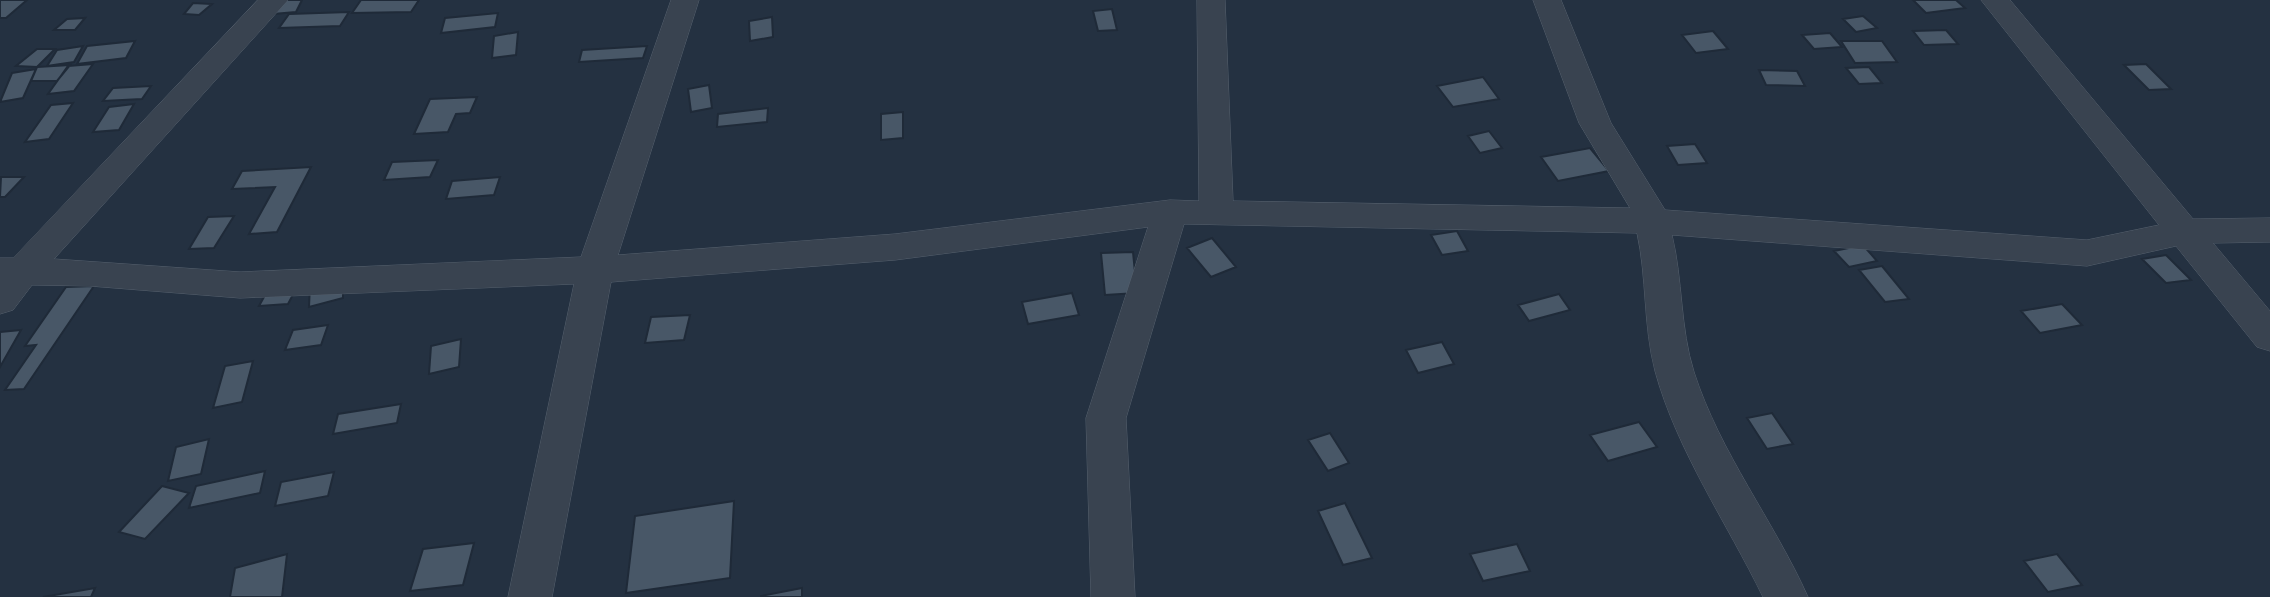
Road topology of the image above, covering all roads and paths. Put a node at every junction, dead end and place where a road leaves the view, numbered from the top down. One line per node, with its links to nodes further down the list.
1 (274, 0): 11 (street)
2 (685, 0): 12 (street)
3 (1211, 0): 7 (street)
4 (1547, 0): 8 (street)
5 (1995, 0): 10 (street)
6 (1170, 212): 7 (street); 12 (street); 16 (street)
7 (1216, 215): 8 (street)
8 (1651, 221): 10 (street); 17 (street)
9 (2270, 230): 10 (street)
10 (2187, 232): 14 (street)
11 (12, 270): 12 (street); 13 (street)
12 (595, 270): 15 (street)
13 (0, 300)
14 (2270, 337)
15 (530, 597)
16 (1113, 597)
17 (1786, 597)

